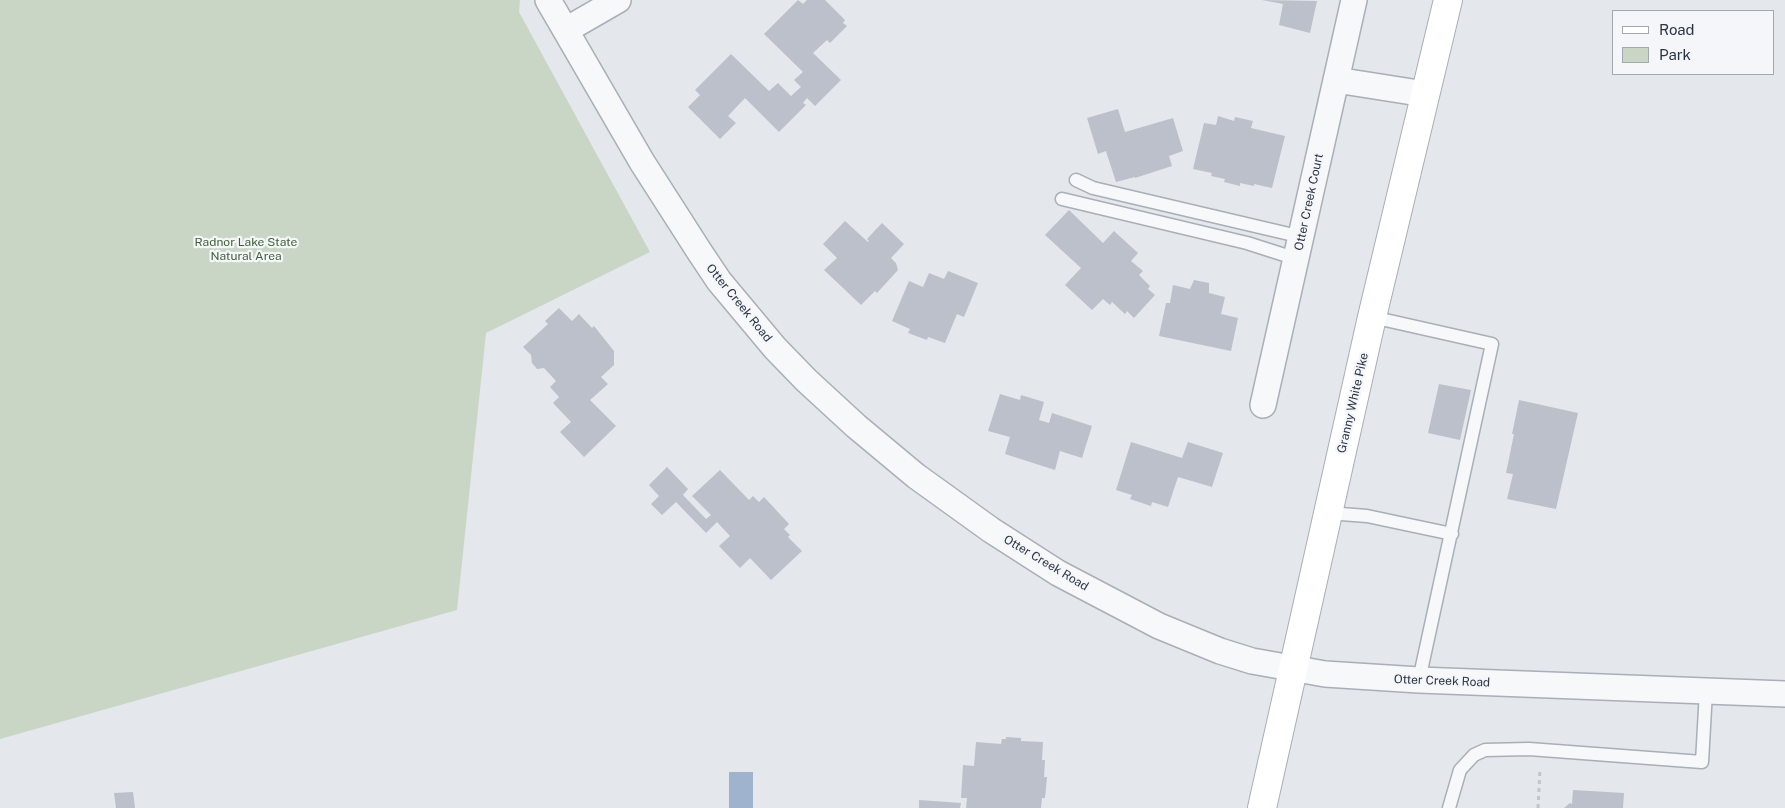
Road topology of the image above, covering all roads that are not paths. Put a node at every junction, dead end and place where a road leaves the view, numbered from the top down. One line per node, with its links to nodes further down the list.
1 (548, 0): 5 (street, Otter Creek Road)
2 (618, 0): 5 (street)
3 (1354, 0): 6 (street, Otter Creek Court)
4 (1448, 0): 7 (main road, Granny White Pike)
5 (566, 30): 17 (street, Otter Creek Road)
6 (1336, 80): 7 (street); 12 (street, Otter Creek Court)
7 (1425, 94): 13 (main road, Granny White Pike)
8 (1076, 180): 10 (lane)
9 (1062, 200): 11 (lane)
10 (1181, 210): 11 (lane); 12 (lane)
11 (1177, 227): 12 (lane)
12 (1300, 248): 14 (street, Otter Creek Court)
13 (1372, 317): 15 (main road, Granny White Pike); 16 (lane)
14 (1264, 404)
15 (1328, 513): 16 (lane); 17 (main road, Granny White Pike)
16 (1452, 534): 18 (lane)
17 (1294, 668): 18 (street, Otter Creek Road); 21 (main road, Granny White Pike)
18 (1419, 680): 19 (street, Otter Creek Road)
19 (1706, 691): 20 (street, Otter Creek Road); 22 (lane)
20 (1785, 694)
21 (1262, 808)
22 (1449, 808)

